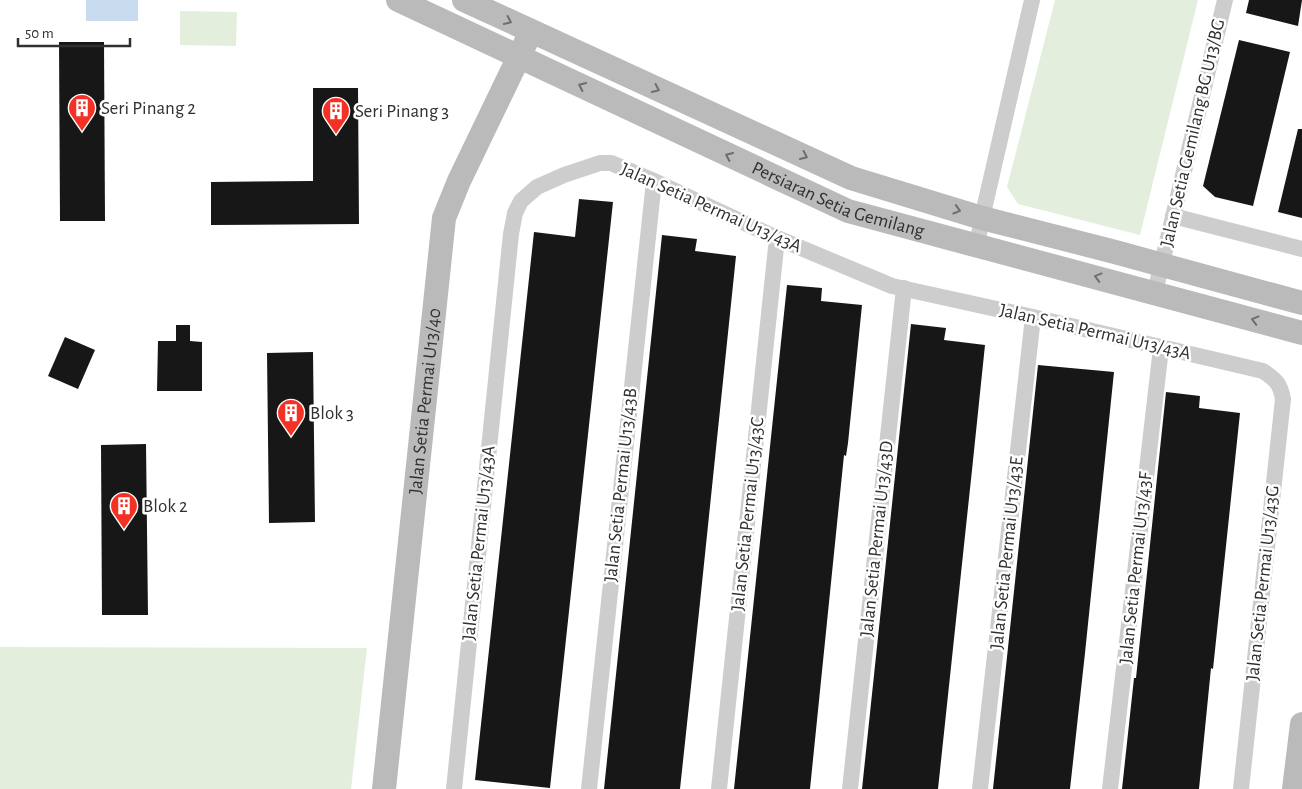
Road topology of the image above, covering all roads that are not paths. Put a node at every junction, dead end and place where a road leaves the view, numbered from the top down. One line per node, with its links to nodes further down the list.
1 (398, 0): 6 (street, Persiaran Setia Gemilang)
2 (464, 0): 5 (street, Persiaran Setia Gemilang, one-way to 5)
3 (1032, 0): 9 (street)
4 (1225, 0): 8 (street, Jalan Setia Gemilang BG U13/BG)
5 (530, 32): 6 (street, Jalan Setia Permai U13/40); 9 (street, Persiaran Setia Gemilang, one-way to 9)
6 (519, 57): 11 (street, Persiaran Setia Gemilang, one-way to 6); 23 (street, Jalan Setia Permai U13/40)
7 (654, 181): 10 (street, Jalan Setia Permai U13/43A); 24 (street, Jalan Setia Permai U13/43A); 25 (street, Jalan Setia Permai U13/43B)
8 (1173, 216): 12 (street); 13 (street, Jalan Setia Gemilang BG U13/BG)
9 (982, 218): 11 (street); 13 (street, Persiaran Setia Gemilang)
10 (777, 238): 14 (street, Jalan Setia Permai U13/43A); 26 (street, Jalan Setia Permai U13/43C)
11 (978, 245): 15 (street, Persiaran Setia Gemilang, one-way to 11)
12 (1302, 249)
13 (1162, 265): 15 (street, Jalan Setia Gemilang BG U13/BG); 16 (street, Persiaran Setia Gemilang)
14 (904, 288): 17 (street, Jalan Setia Permai U13/43A); 27 (street, Jalan Setia Permai U13/43D)
15 (1155, 292): 18 (street, Persiaran Setia Gemilang, one-way to 15)
16 (1302, 303)
17 (1033, 317): 19 (street, Jalan Setia Permai U13/43A); 28 (street, Jalan Setia Permai U13/43E)
18 (1302, 333)
19 (1161, 348): 20 (street, Jalan Setia Permai U13/43A); 29 (street, Jalan Setia Permai U13/43F)
20 (1276, 379): 30 (street, Jalan Setia Permai U13/43G)
21 (1302, 724): 22 (street)
22 (1295, 783)
23 (384, 789)
24 (454, 789)
25 (589, 789)
26 (718, 789)
27 (850, 789)
28 (980, 789)
29 (1110, 789)
30 (1241, 789)

